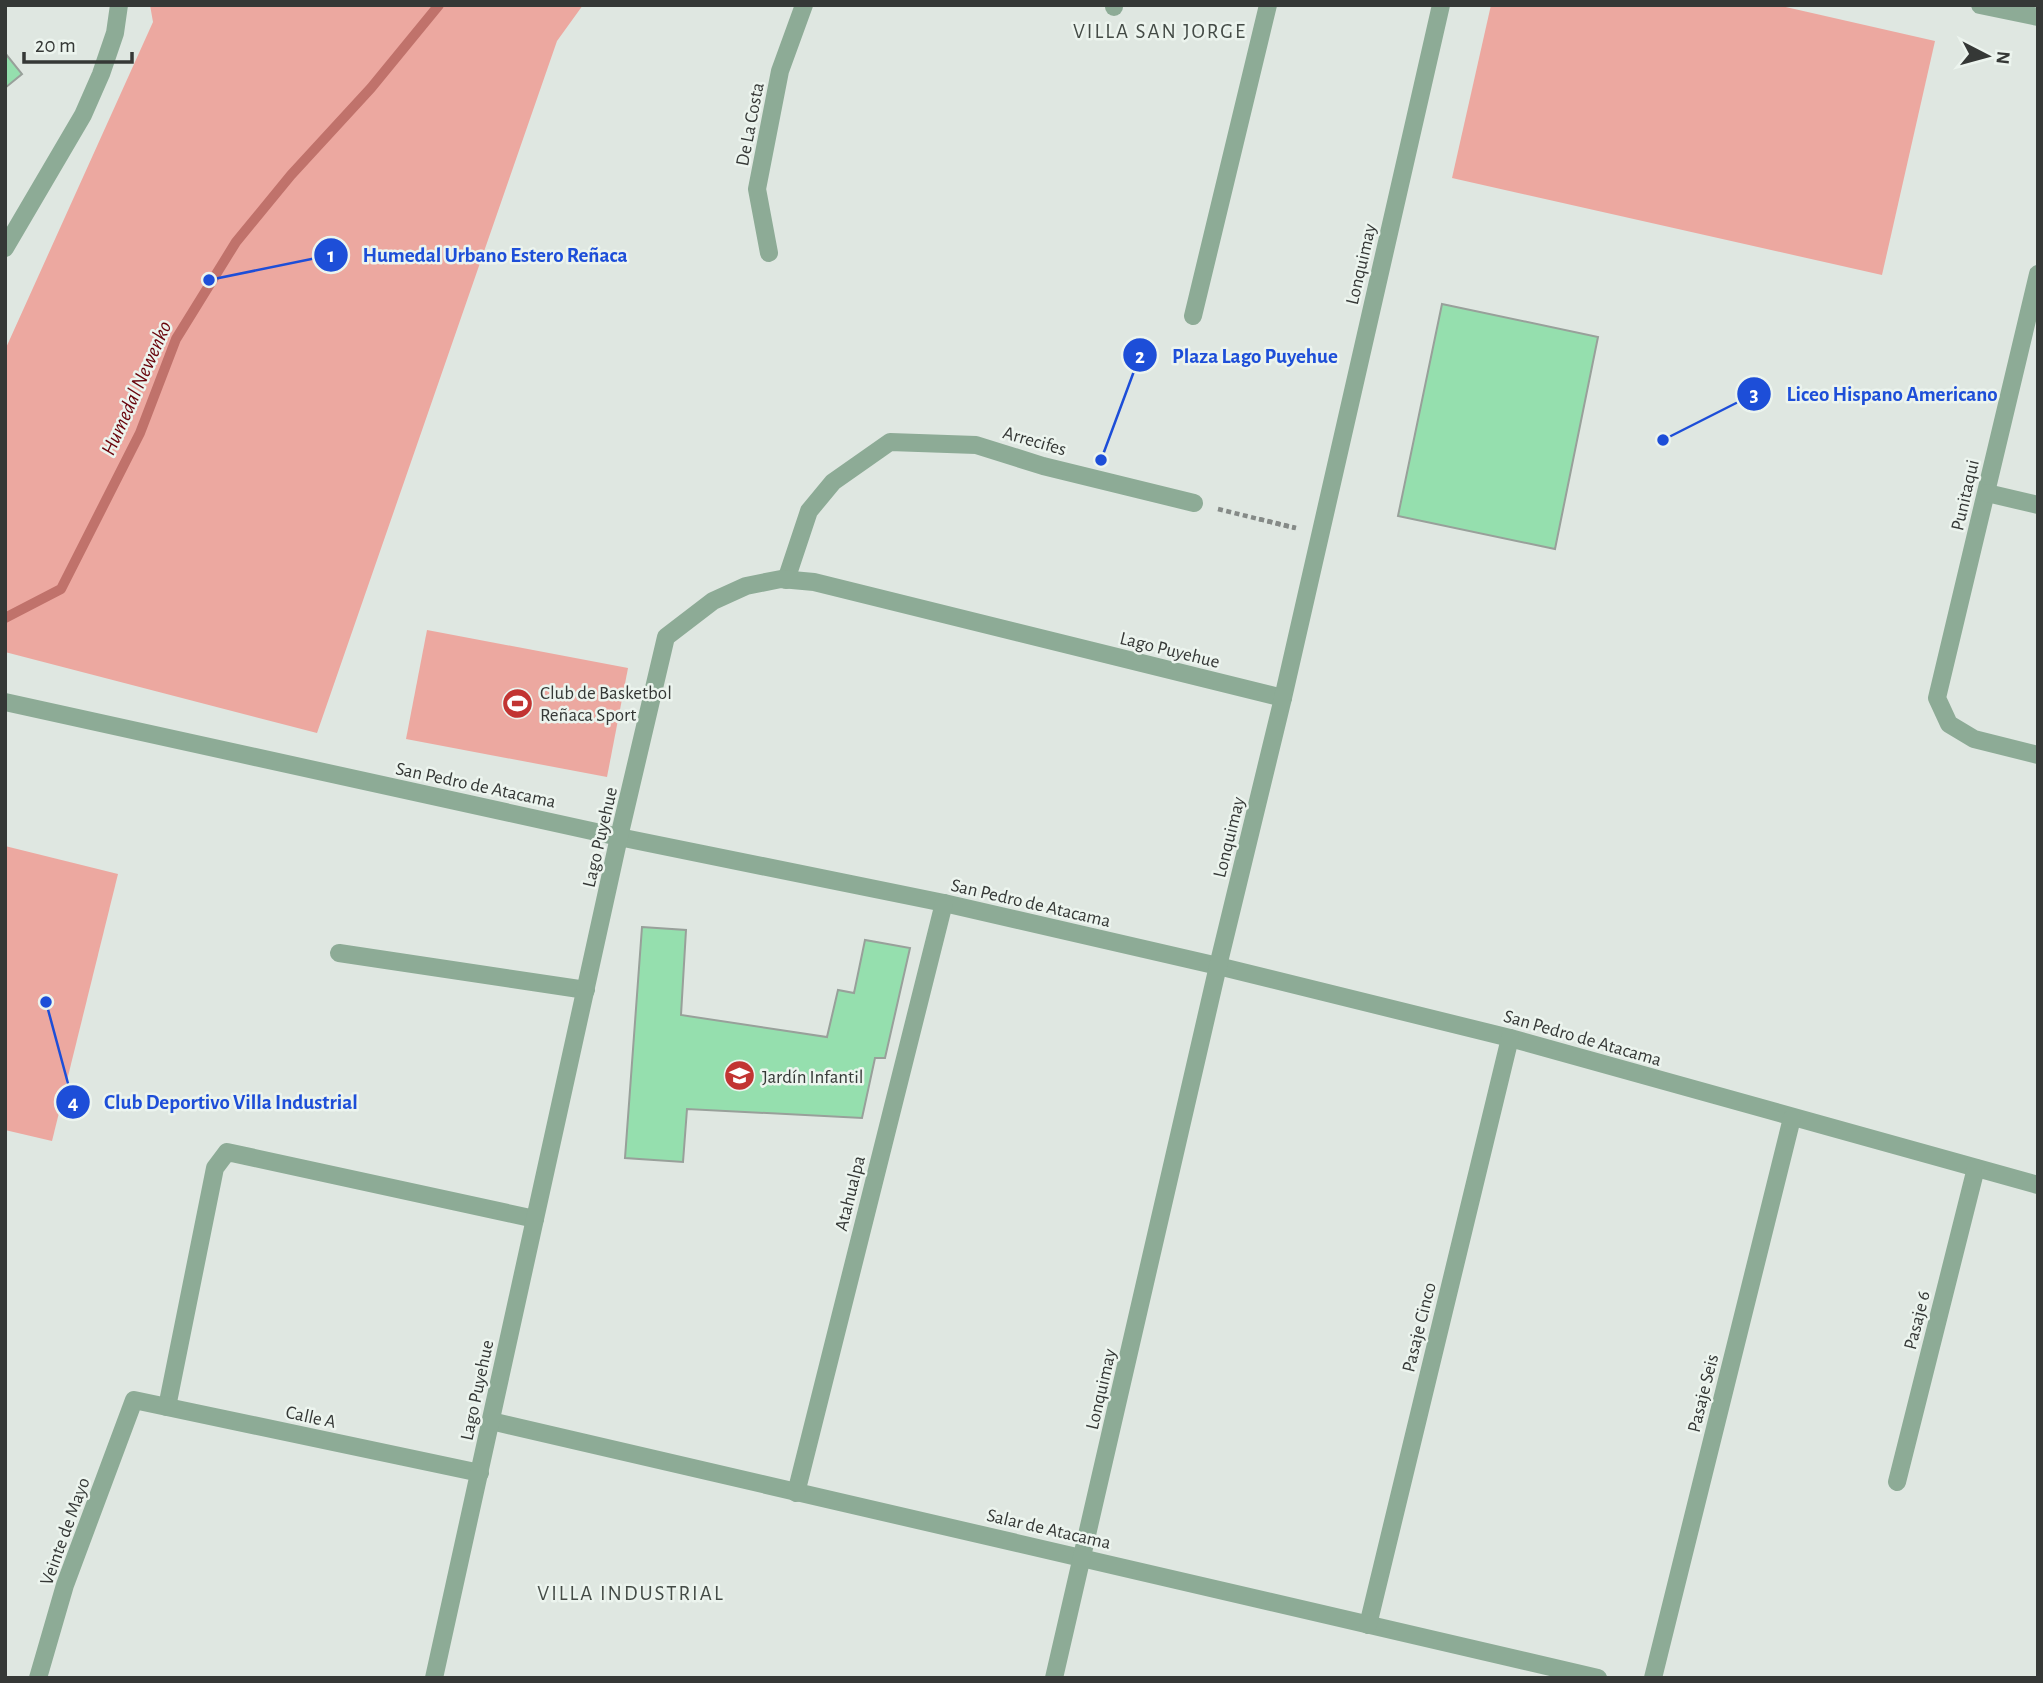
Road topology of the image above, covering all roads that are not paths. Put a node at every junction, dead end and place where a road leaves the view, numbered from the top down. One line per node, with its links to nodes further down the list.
1 (119, 5): 7 (street)
2 (804, 5): 8 (street, De La Costa)
3 (1268, 5): 10 (street)
4 (1441, 5): 15 (street, Lonquimay)
5 (1989, 6): 6 (street)
6 (2038, 17)
7 (5, 248)
8 (769, 253)
9 (2038, 274): 11 (street, Punitaqui)
10 (1194, 316)
11 (1987, 493): 13 (street); 17 (street, Punitaqui)
12 (1194, 503): 14 (street, Arrecifes)
13 (2038, 505)
14 (786, 580): 15 (street, Lago Puyehue); 18 (street, Lago Puyehue)
15 (1283, 698): 21 (street, Lonquimay)
16 (5, 702): 18 (street, San Pedro de Atacama)
17 (2038, 755)
18 (620, 837): 19 (street, San Pedro de Atacama); 22 (street, Lago Puyehue)
19 (944, 903): 21 (street, San Pedro de Atacama); 33 (street, Atahualpa)
20 (339, 953): 22 (street)
21 (1218, 966): 23 (street, San Pedro de Atacama); 34 (street, Lonquimay)
22 (586, 990): 27 (street, Lago Puyehue)
23 (1510, 1038): 24 (street, San Pedro de Atacama); 35 (street, Pasaje Cinco)
24 (1792, 1118): 25 (street, San Pedro de Atacama); 40 (street, Pasaje Seis)
25 (1976, 1168): 26 (street, San Pedro de Atacama); 32 (street, Pasaje 6)
26 (2038, 1185)
27 (535, 1219): 29 (street); 30 (street, Lago Puyehue)
28 (134, 1400): 29 (street, Calle A); 36 (street, Veinte de Mayo)
29 (167, 1407): 31 (street, Calle A)
30 (491, 1421): 31 (street, Lago Puyehue); 33 (street, Salar de Atacama)
31 (480, 1473): 37 (street, Lago Puyehue)
32 (1897, 1482)
33 (796, 1493): 34 (street, Salar de Atacama)
34 (1084, 1556): 35 (street, Salar de Atacama); 38 (street, Lonquimay)
35 (1368, 1625): 39 (street, Salar de Atacama)
36 (38, 1678)
37 (435, 1678)
38 (1055, 1678)
39 (1598, 1678)
40 (1653, 1678)

